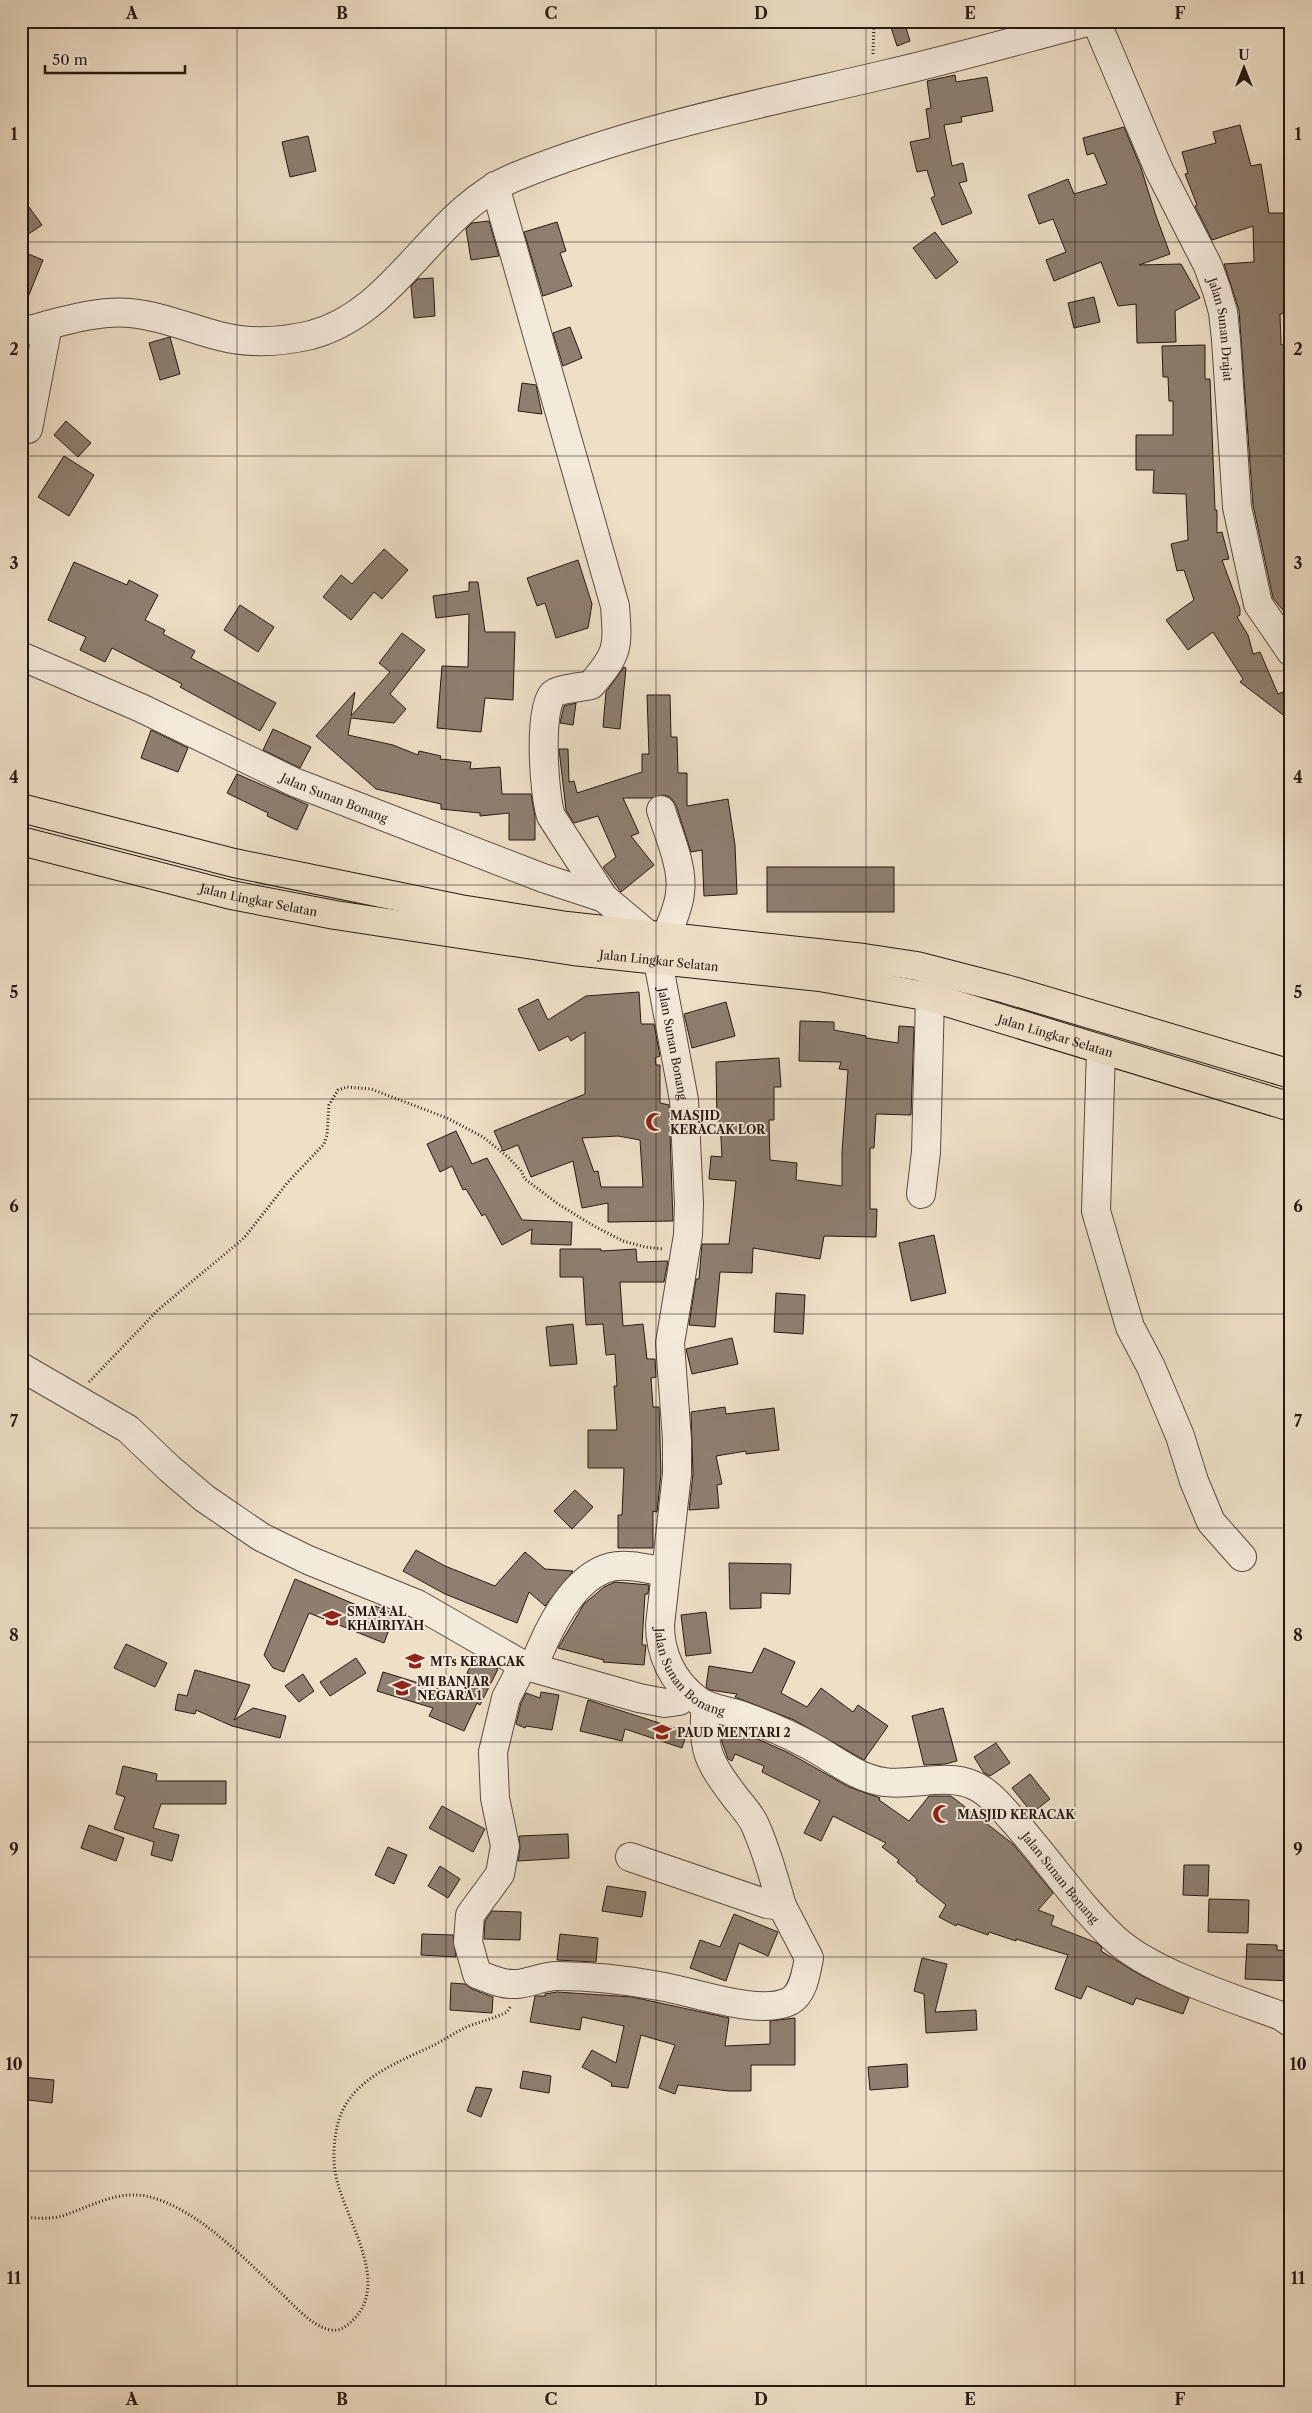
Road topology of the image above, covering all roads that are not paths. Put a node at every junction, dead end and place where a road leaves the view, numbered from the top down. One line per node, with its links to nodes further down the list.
1 (1091, 21): 3 (street)
2 (1096, 21): 7 (street, Jalan Sunan Drajat)
3 (495, 186): 4 (street); 12 (street)
4 (48, 326): 5 (street); 6 (street)
5 (21, 332)
6 (28, 429)
7 (1291, 652)
8 (21, 656): 12 (street, Jalan Sunan Bonang)
9 (21, 808): 13 (highway, Jalan Lingkar Selatan)
10 (660, 810): 13 (street)
11 (21, 841): 13 (highway, Jalan Lingkar Selatan)
12 (604, 898): 13 (street, Jalan Sunan Bonang)
13 (657, 944): 14 (highway, Jalan Lingkar Selatan); 15 (highway, Jalan Lingkar Selatan); 23 (street, Jalan Sunan Bonang)
14 (930, 997): 16 (highway, Jalan Lingkar Selatan); 20 (street)
15 (1206, 1048): 17 (highway, Jalan Lingkar Selatan); 18 (highway)
16 (1102, 1050): 18 (highway, Jalan Lingkar Selatan); 22 (street)
17 (1291, 1074)
18 (1195, 1078): 19 (highway, Jalan Lingkar Selatan)
19 (1291, 1107)
20 (922, 1194)
21 (21, 1367): 24 (street)
22 (1242, 1557)
23 (665, 1572): 24 (street); 25 (street, Jalan Sunan Bonang)
24 (528, 1667): 25 (street); 27 (street)
25 (696, 1698): 27 (street); 28 (street, Jalan Sunan Bonang)
26 (630, 1856): 27 (street)
27 (782, 1906)
28 (1291, 2023)

